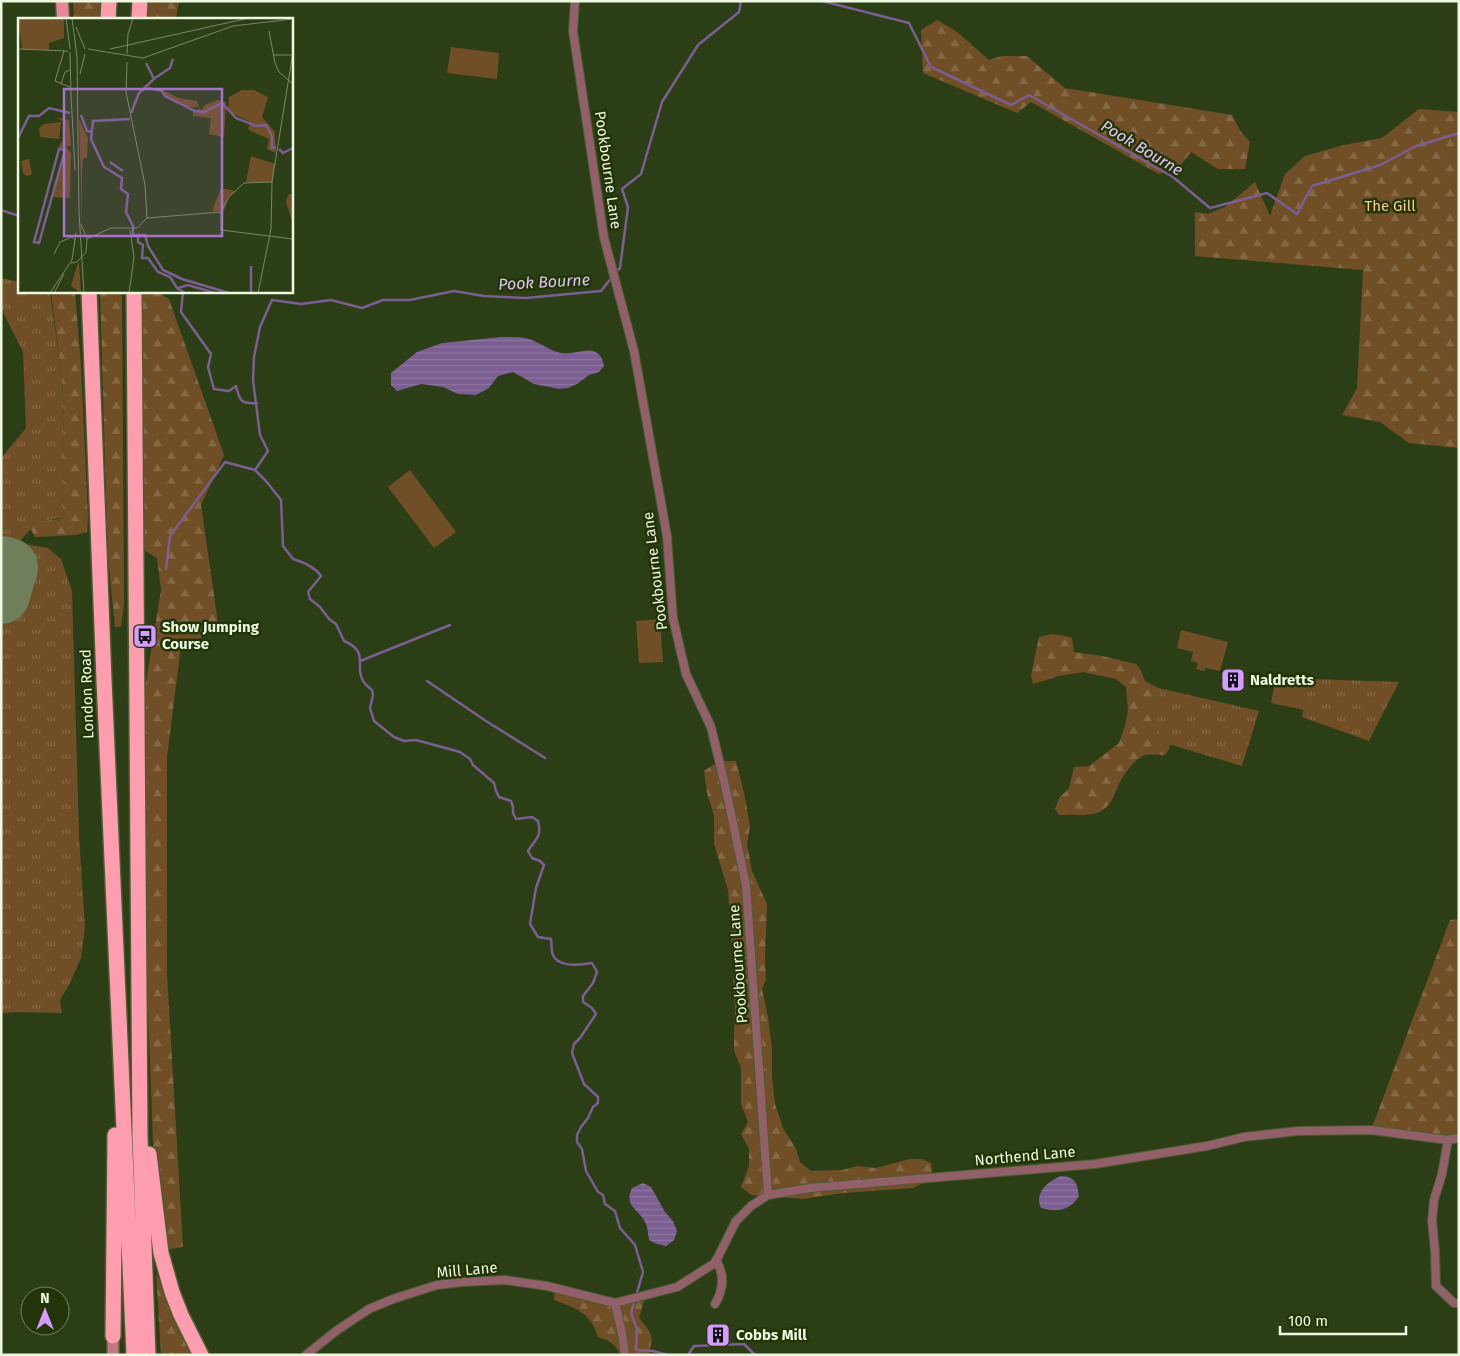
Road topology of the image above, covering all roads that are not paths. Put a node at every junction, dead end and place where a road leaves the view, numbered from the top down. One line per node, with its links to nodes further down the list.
1 (62, 1): 6 (main road)
2 (109, 1): 7 (highway)
3 (130, 1): 8 (highway)
4 (140, 1): 9 (highway)
5 (575, 1): 16 (street, Pookbourne Lane)
6 (63, 18)
7 (108, 18)
8 (130, 18)
9 (139, 18)
10 (89, 292): 12 (highway, London Road)
11 (134, 292): 13 (highway)
12 (123, 1095): 22 (highway); 24 (highway, London Road)
13 (140, 1137): 25 (highway); 26 (highway)
14 (1459, 1138): 15 (street)
15 (1448, 1140): 16 (street, Northend Lane); 20 (street)
16 (768, 1195): 17 (street, Northend Lane)
17 (716, 1260): 18 (street, Northend Lane); 21 (street)
18 (646, 1295): 19 (street, Mill Lane)
19 (615, 1303): 27 (street, Mill Lane); 28 (street)
20 (1459, 1303)
21 (715, 1304)
22 (113, 1336): 23 (main road)
23 (113, 1355)
24 (134, 1355)
25 (148, 1355)
26 (201, 1355)
27 (306, 1355)
28 (625, 1355)

